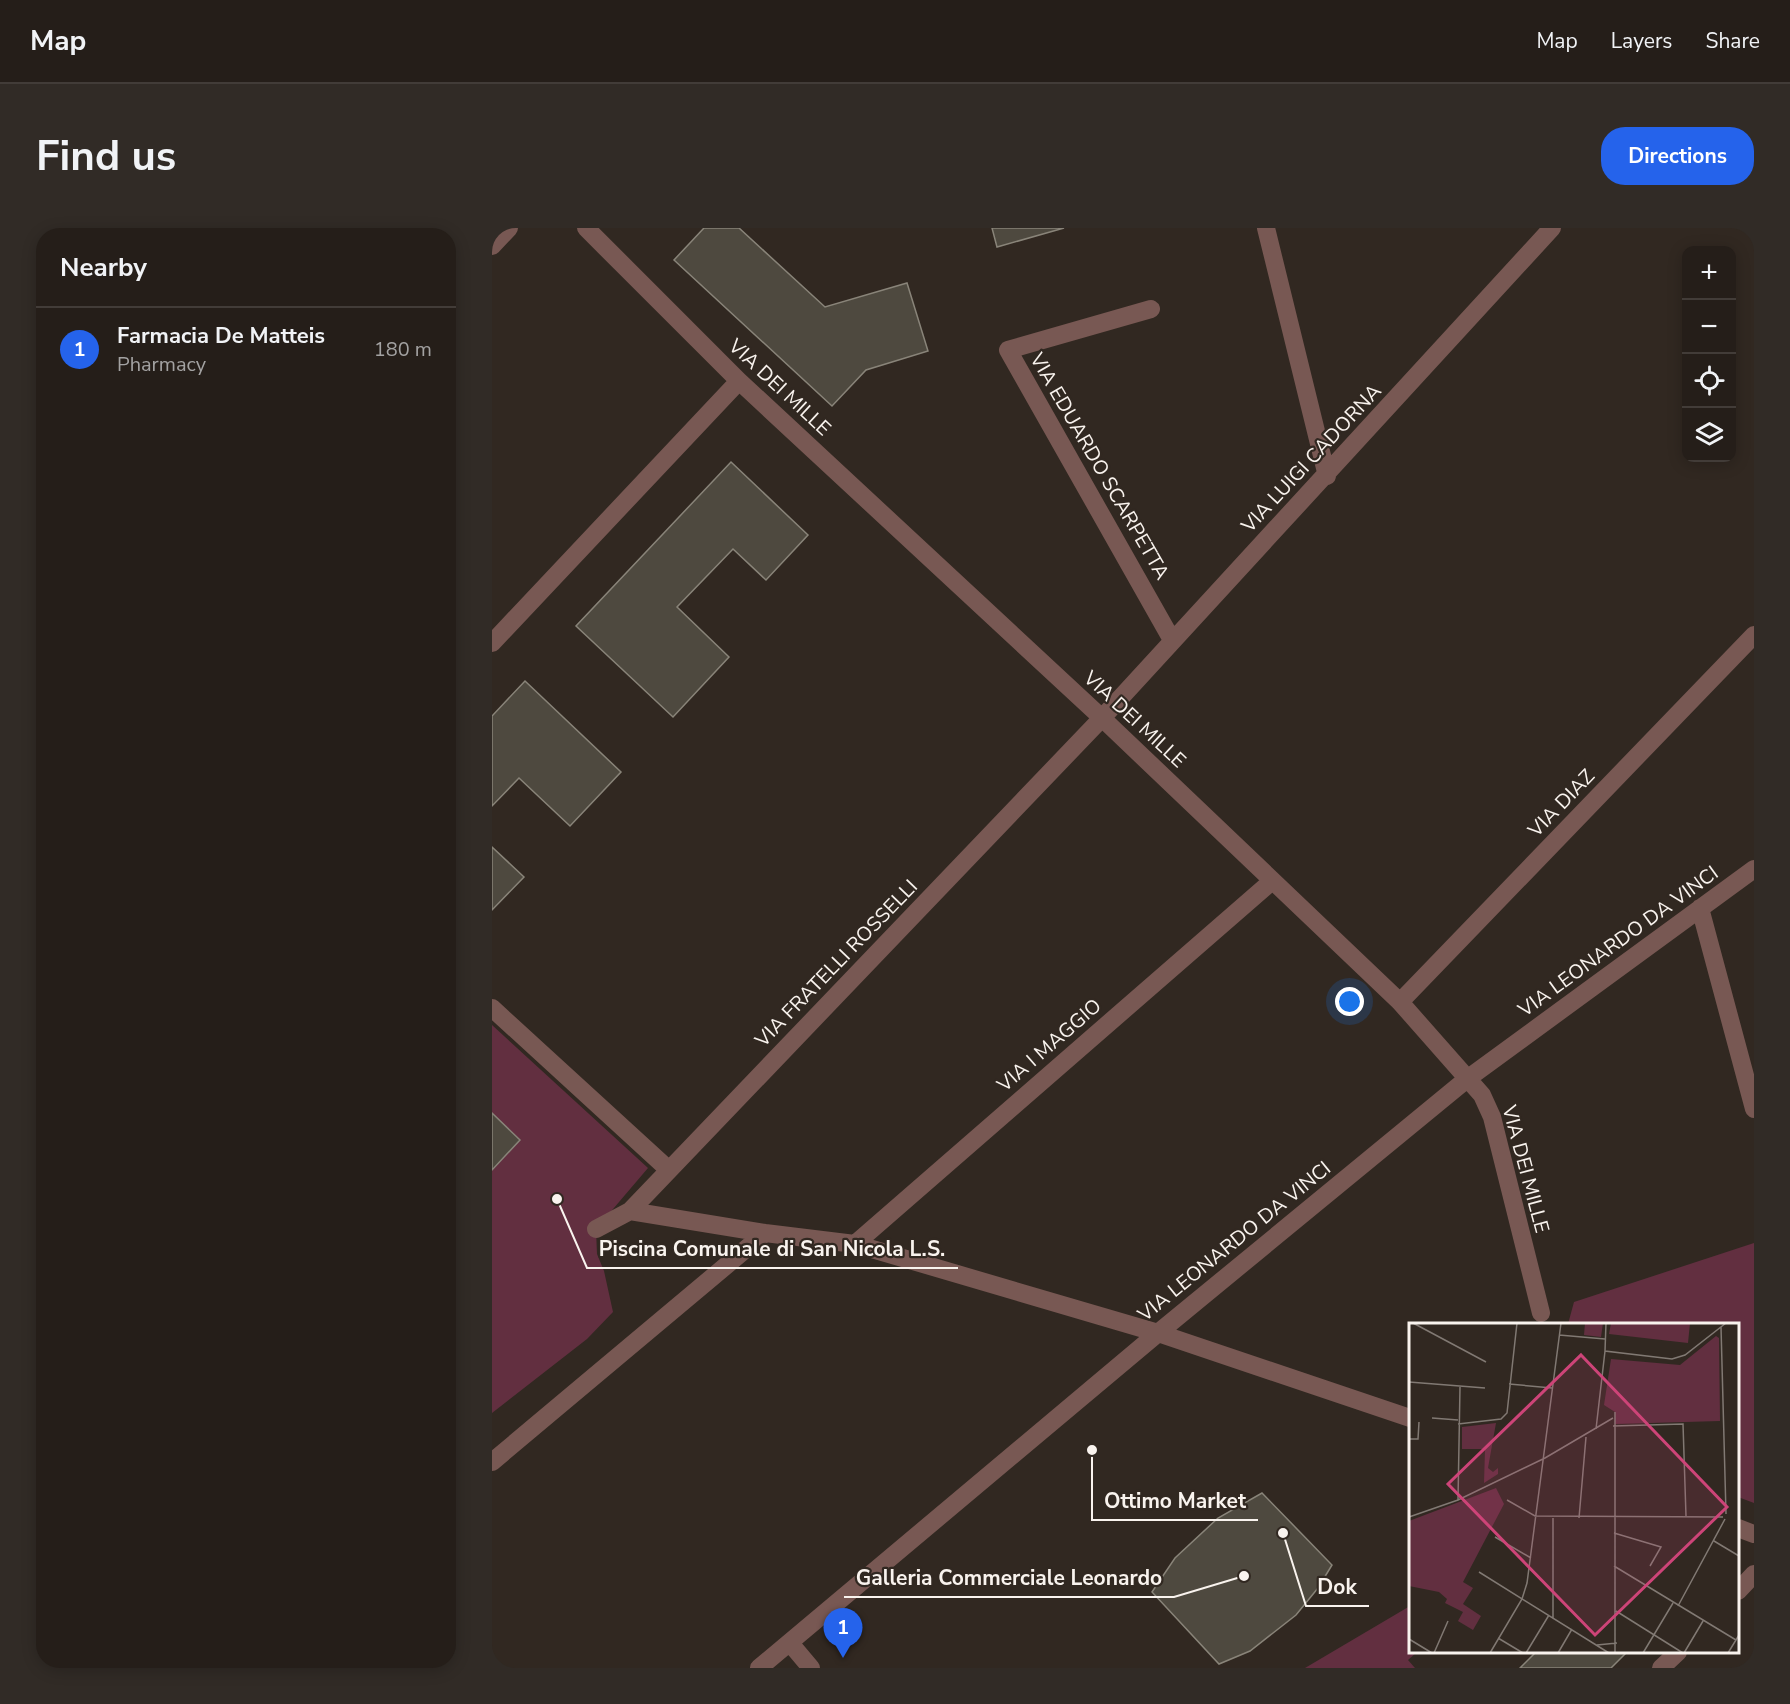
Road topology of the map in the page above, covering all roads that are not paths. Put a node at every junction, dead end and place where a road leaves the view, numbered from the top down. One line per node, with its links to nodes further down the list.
1 (509, 228): 6 (street)
2 (586, 228): 9 (street, VIA DEI MILLE)
3 (1266, 228): 10 (street)
4 (1529, 228): 7 (street)
5 (1552, 228): 7 (street, VIA LUIGI CADORNA)
6 (492, 246)
7 (1534, 248): 10 (street, VIA LUIGI CADORNA)
8 (1151, 309): 12 (street, VIA EDUARDO SCARPETTA)
9 (739, 381): 13 (street); 14 (street, VIA DEI MILLE)
10 (1327, 476): 12 (street, VIA LUIGI CADORNA)
11 (1754, 635): 18 (street, VIA DIAZ)
12 (1172, 640): 14 (street, VIA LUIGI CADORNA)
13 (492, 644)
14 (1102, 718): 16 (street, VIA DEI MILLE); 22 (street, VIA FRATELLI ROSSELLI)
15 (1754, 869): 17 (street, VIA LEONARDO DA VINCI)
16 (1272, 881): 18 (street, VIA DEI MILLE); 26 (street, VIA I MAGGIO)
17 (1700, 908): 20 (street, VIA LEONARDO DA VINCI); 21 (street)
18 (1400, 1002): 20 (street, VIA DEI MILLE)
19 (492, 1008): 22 (street)
20 (1467, 1079): 27 (street, VIA DEI MILLE); 28 (street, VIA LEONARDO DA VINCI)
21 (1754, 1108)
22 (669, 1170): 23 (street, VIA FRATELLI ROSSELLI)
23 (630, 1211): 24 (street, VIA FRATELLI ROSSELLI); 25 (street)
24 (596, 1229)
25 (765, 1233): 26 (street); 30 (street)
26 (855, 1244): 28 (street)
27 (1540, 1313)
28 (1158, 1333): 29 (street); 35 (street, VIA LEONARDO DA VINCI)
29 (1409, 1418)
30 (492, 1462)
31 (1739, 1529): 32 (street)
32 (1754, 1534)
33 (1754, 1574): 34 (street)
34 (1739, 1589)
35 (790, 1643): 37 (street, VIA LEONARDO DA VINCI); 38 (street)
36 (1677, 1653): 39 (street)
37 (759, 1668)
38 (811, 1668)
39 (1661, 1668)

